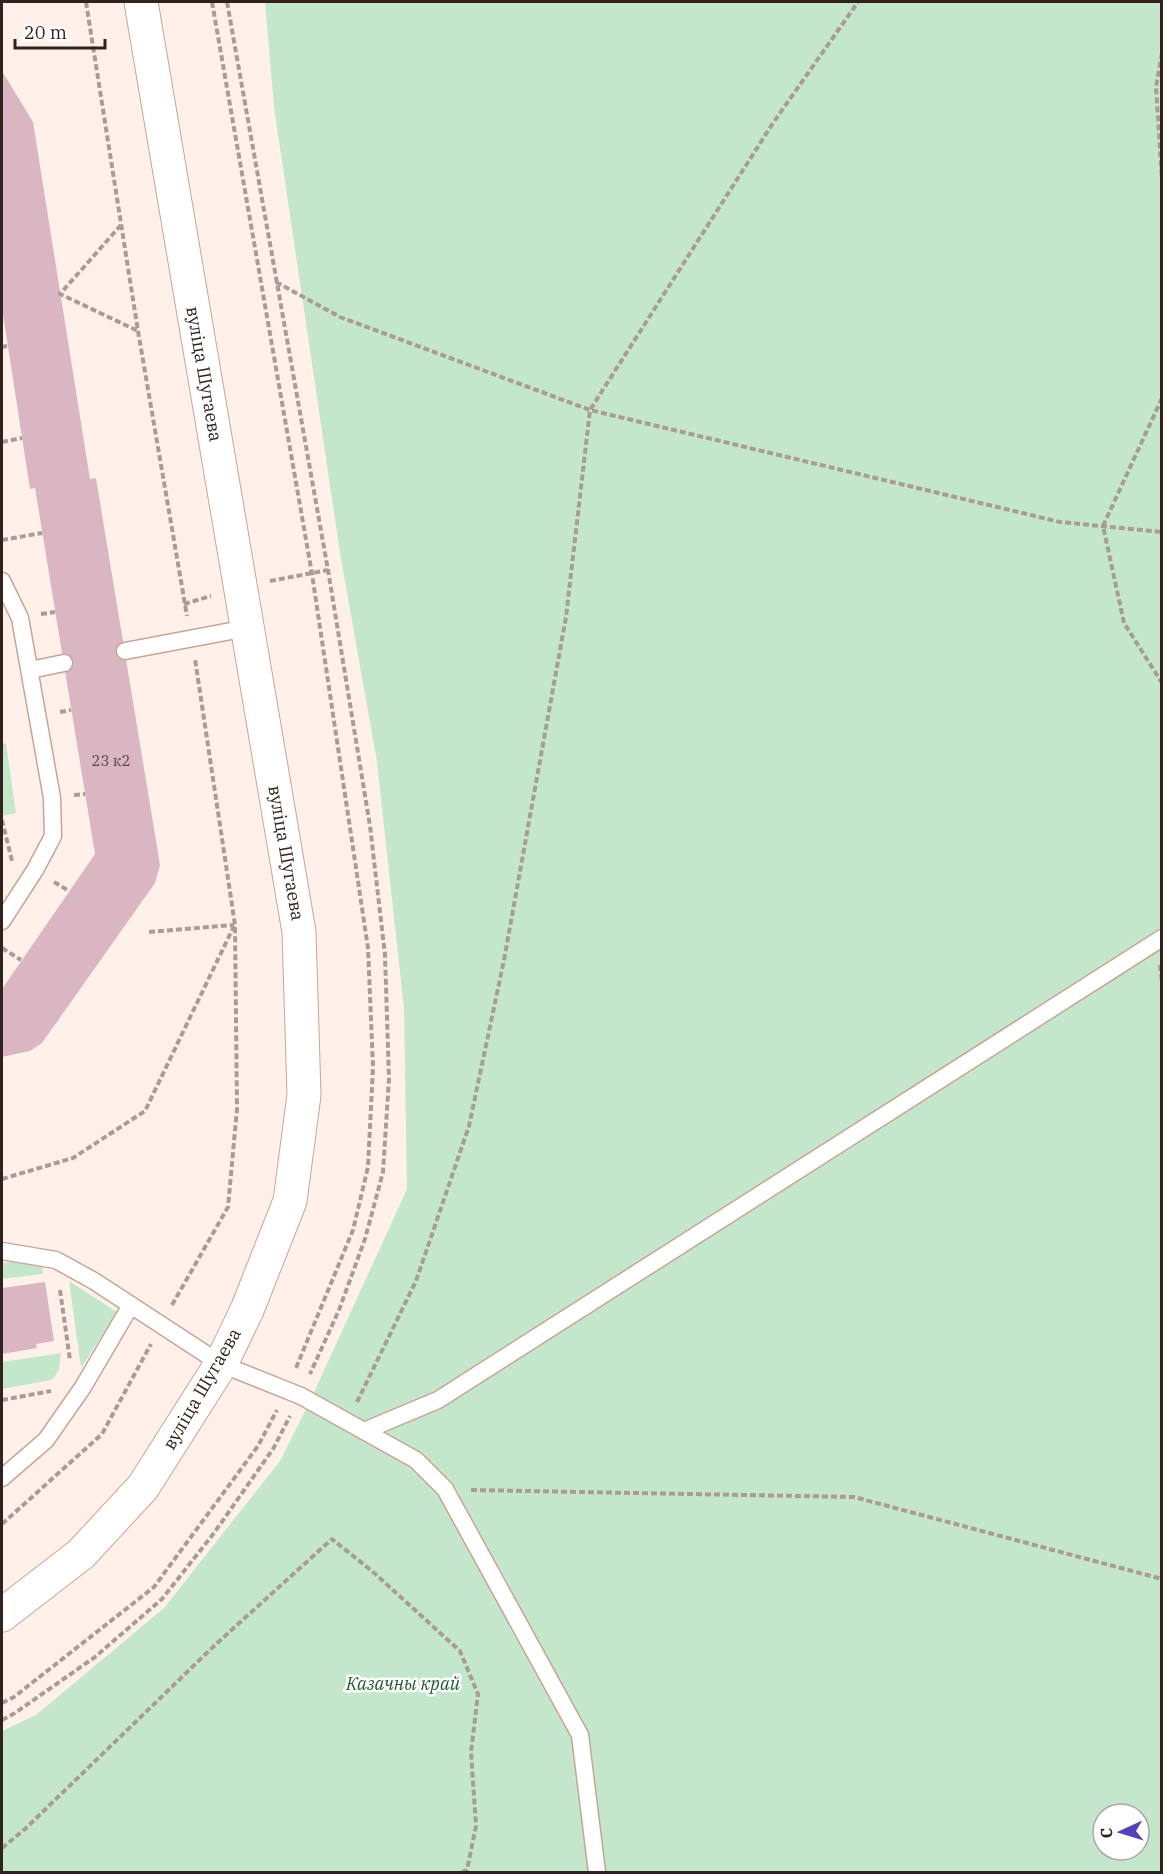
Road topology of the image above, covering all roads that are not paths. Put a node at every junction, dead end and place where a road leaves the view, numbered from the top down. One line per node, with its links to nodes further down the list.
1 (141, 2): 3 (street, вуліца Шугаева)
2 (2, 581): 6 (lane)
3 (247, 628): 4 (lane); 11 (street, вуліца Шугаева)
4 (125, 651)
5 (64, 663): 6 (lane)
6 (30, 669): 7 (lane)
7 (2, 921)
8 (1161, 938): 12 (lane)
9 (2, 1251): 10 (lane)
10 (131, 1305): 11 (lane); 13 (lane)
11 (221, 1364): 12 (lane); 14 (street, вуліца Шугаева)
12 (364, 1431): 15 (lane)
13 (2, 1478)
14 (2, 1615)
15 (597, 1872)

